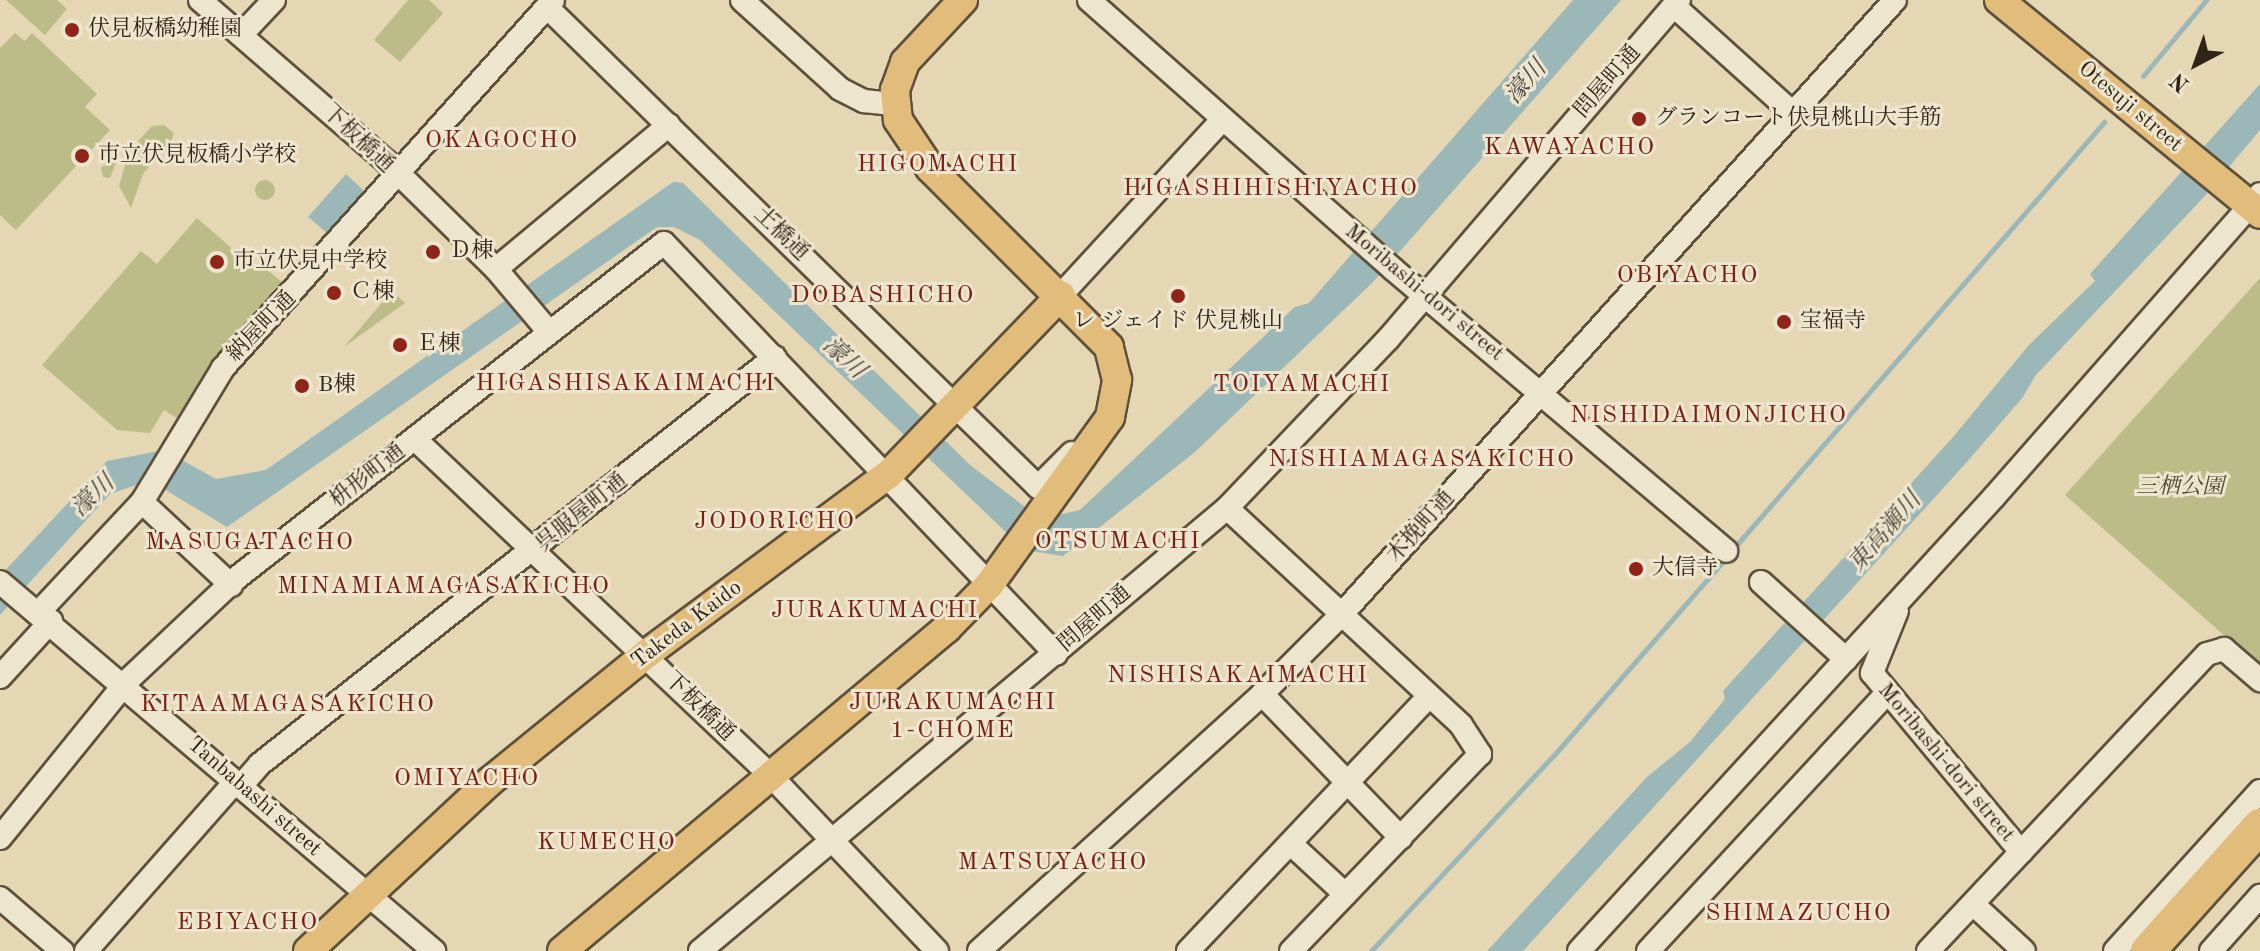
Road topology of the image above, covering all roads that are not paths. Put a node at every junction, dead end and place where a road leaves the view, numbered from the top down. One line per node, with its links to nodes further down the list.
1 (200, 0): 10 (street, 下板橋通)
2 (274, 0): 10 (street)
3 (742, 0): 11 (street)
4 (963, 0): 11 (main road)
5 (1089, 0): 13 (street, Moribashi-dori street)
6 (1895, 0): 12 (street, 木挽町通)
7 (1999, 0): 16 (main road, Otesuji street)
8 (550, 3): 14 (street, 土橋通); 15 (street, 納屋町通)
9 (1676, 3): 12 (street); 18 (street, 問屋町通)
10 (241, 35): 15 (street, 下板橋通)
11 (895, 104): 19 (main road)
12 (1794, 114): 22 (street, 木挽町通)
13 (1223, 119): 18 (street, Moribashi-dori street); 19 (street)
14 (669, 125): 17 (street); 23 (street, 土橋通)
15 (395, 174): 17 (street, 下板橋通); 27 (street, 納屋町通)
16 (2252, 204): 35 (street)
17 (503, 277): 20 (street, 下板橋通)
18 (1425, 293): 22 (street, Moribashi-dori street); 28 (street, 問屋町通)
19 (1061, 295): 23 (main road, Takeda Kaido); 25 (main road)
20 (543, 326): 21 (street, 枡形町通); 24 (street, 枡形町通)
21 (775, 357): 26 (street); 29 (street, 呉服屋町通)
22 (1542, 393): 30 (street, Moribashi-dori street); 37 (street, 木挽町通)
23 (956, 405): 25 (street, 土橋通); 26 (main road, Takeda Kaido)
24 (415, 439): 29 (street, 下板橋通); 32 (street, 枡形町通)
25 (1085, 453): 33 (main road)
26 (899, 464): 33 (street); 39 (main road, Takeda Kaido)
27 (145, 498): 32 (street); 36 (street)
28 (1227, 508): 37 (street); 38 (street, 問屋町通)
29 (535, 551): 39 (street, 下板橋通); 49 (street, 呉服屋町通)
30 (1726, 551)
31 (0, 582): 36 (street, Tanbabashi street)
32 (231, 585): 43 (street, 枡形町通)
33 (989, 585): 38 (street); 47 (main road)
34 (1764, 586): 40 (street)
35 (1898, 602): 40 (street); 45 (street, Moribashi-dori street)
36 (38, 611): 41 (street); 43 (street, Tanbabashi street)
37 (1340, 616): 44 (street, 木挽町通); 46 (street)
38 (1056, 654): 54 (street, 問屋町通)
39 (645, 655): 47 (street, 下板橋通); 58 (main road, Takeda Kaido)
40 (1843, 656): 73 (street)
41 (0, 677)
42 (2260, 680): 56 (street)
43 (124, 684): 49 (street, Tanbabashi street); 52 (street, 枡形町通)
44 (1262, 694): 48 (street); 70 (street, 木挽町通)
45 (1885, 695): 56 (street, Moribashi-dori street); 74 (street)
46 (1429, 696): 48 (street); 53 (street)
47 (771, 776): 54 (street, 下板橋通); 67 (main road)
48 (1348, 784): 53 (street); 55 (street)
49 (237, 785): 58 (street, Tanbabashi street); 64 (street, 呉服屋町通)
50 (2260, 791): 77 (street)
51 (2260, 826): 78 (highway)
52 (0, 838)
53 (1401, 838): 59 (street)
54 (834, 842): 68 (street, 問屋町通); 69 (street, 下板橋通)
55 (1291, 844): 59 (street); 71 (street)
56 (2021, 852): 62 (street)
57 (2260, 857): 79 (highway)
58 (366, 892): 65 (main road, Takeda Kaido); 66 (street, Tanbabashi street)
59 (1345, 894): 72 (street)
60 (2260, 896): 80 (street)
61 (0, 898): 63 (street)
62 (1973, 904): 75 (street); 76 (street)
63 (62, 951)
64 (86, 951)
65 (308, 951)
66 (434, 951)
67 (562, 951)
68 (700, 951)
69 (937, 951)
70 (979, 951)
71 (1188, 951)
72 (1291, 951)
73 (1579, 951)
74 (1648, 951)
75 (1928, 951)
76 (2024, 951)
77 (2115, 951)
78 (2148, 951)
79 (2175, 951)
80 (2211, 951)

